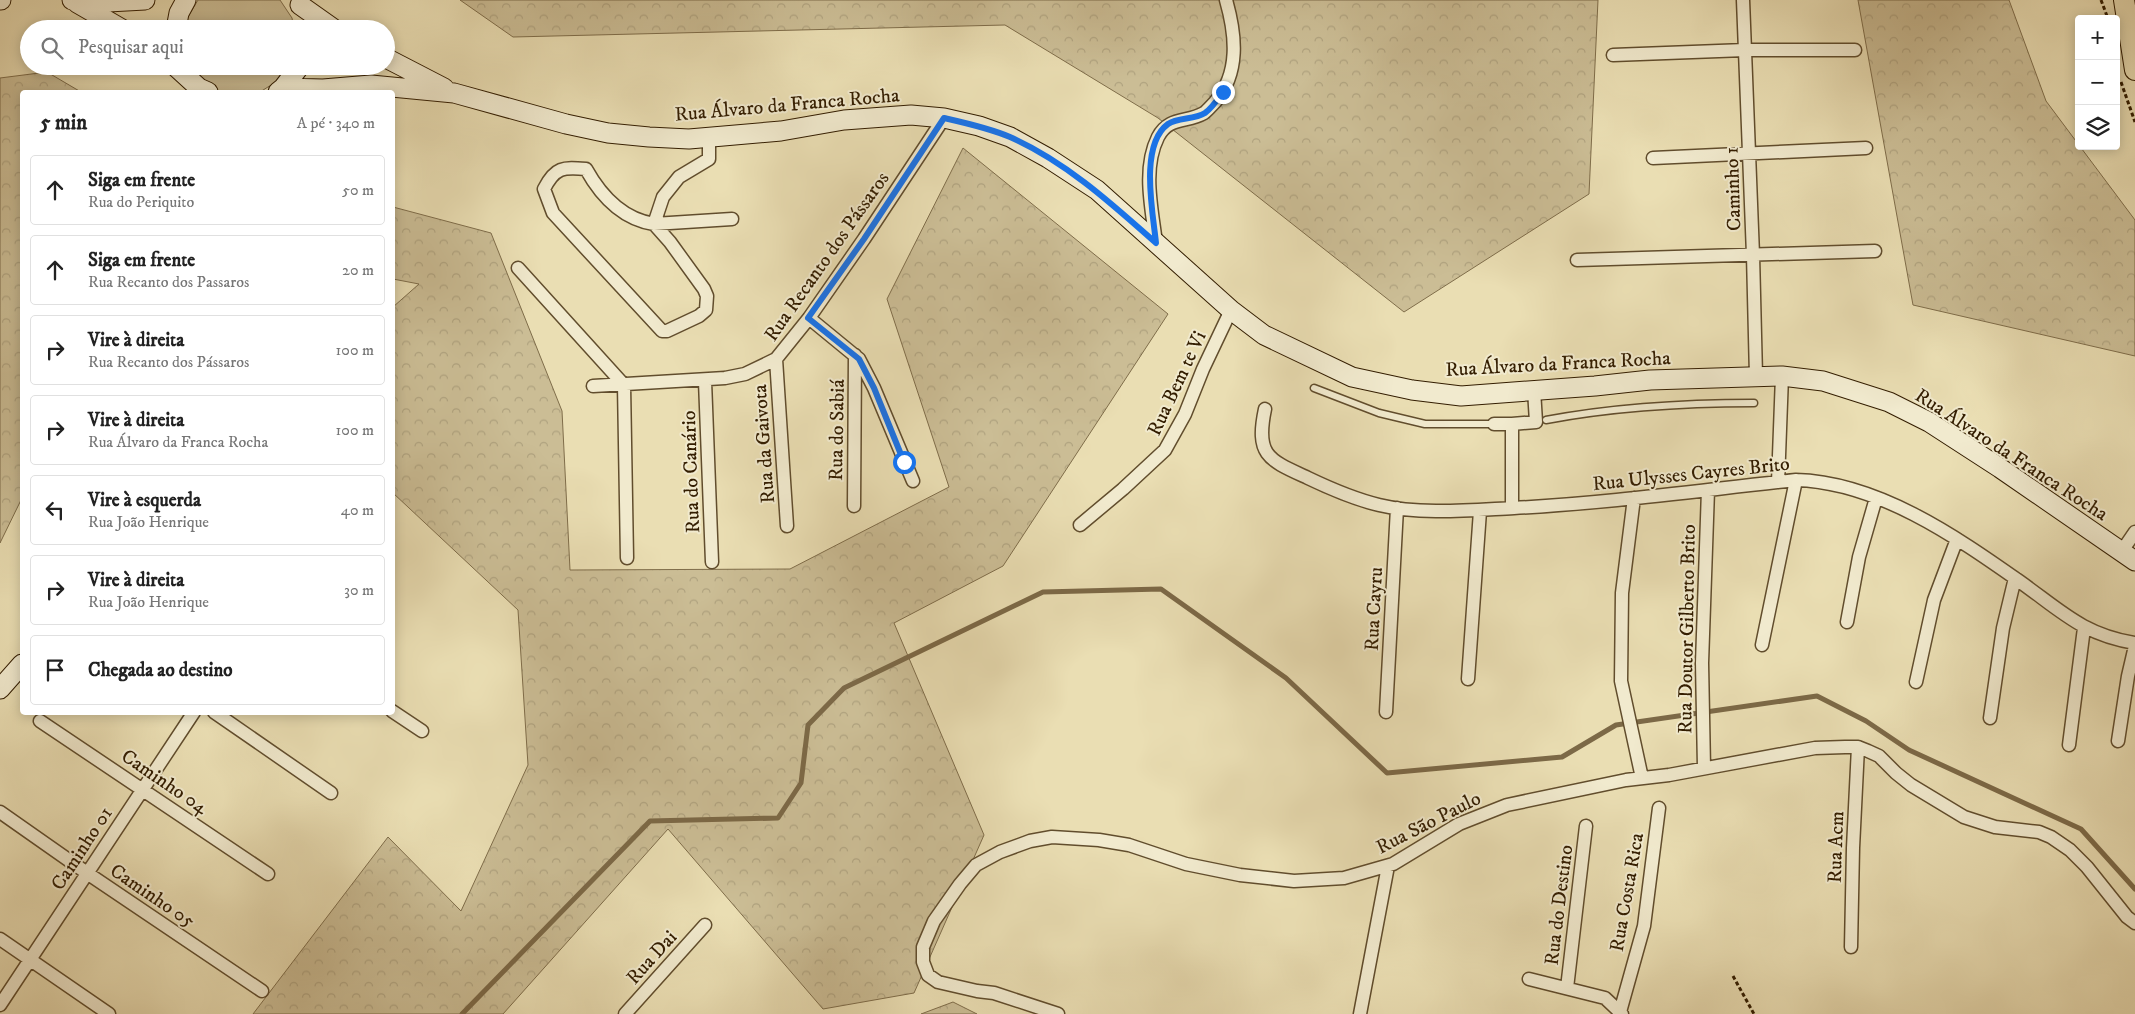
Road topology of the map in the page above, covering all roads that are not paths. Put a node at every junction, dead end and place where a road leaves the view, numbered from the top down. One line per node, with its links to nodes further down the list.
1 (73, 0): 2 (main road); 10 (main road)
2 (145, 0)
3 (186, 0): 11 (main road)
4 (1226, 0): 33 (street)
5 (1743, 0): 14 (street, Caminho 1)
6 (2124, 0): 18 (main road)
7 (2129, 0): 9 (main road)
8 (298, 2): 12 (main road); 13 (main road)
9 (2135, 12)
10 (107, 20)
11 (177, 20)
12 (304, 20)
13 (322, 20)
14 (1745, 50): 15 (street); 16 (street); 29 (street, Caminho 1)
15 (1855, 50)
16 (1613, 55)
17 (395, 63): 25 (main road, Rua Álvaro da Franca Rocha)
18 (2128, 73)
19 (181, 75): 22 (main road)
20 (186, 75): 23 (main road)
21 (292, 75): 24 (main road)
22 (186, 90)
23 (204, 90)
24 (280, 90): 25 (main road, Rua Álvaro da Franca Rocha)
25 (454, 93): 27 (main road, Rua Álvaro da Franca Rocha)
26 (944, 118): 27 (main road, Rua Álvaro da Franca Rocha); 33 (main road, Rua Álvaro da Franca Rocha); 39 (street, Rua Recanto dos Pássaros)
27 (709, 137): 32 (street)
28 (1866, 148): 29 (street)
29 (1749, 154): 30 (street); 35 (street, Caminho 1)
30 (1654, 158)
31 (732, 219): 32 (street)
32 (654, 224): 32 (street)
33 (1156, 243): 38 (main road, Rua Álvaro da Franca Rocha)
34 (1874, 251): 35 (street)
35 (1753, 255): 36 (street); 42 (street, Caminho 1)
36 (1577, 260)
37 (518, 268): 46 (street)
38 (1231, 310): 48 (main road, Rua Álvaro da Franca Rocha); 64 (street, Rua Bem te Vi)
39 (808, 318): 40 (street); 41 (street, Rua Recanto dos Pássaros)
40 (855, 356): 55 (street); 60 (street, Rua do Sabiá)
41 (776, 359): 44 (street, Rua Recanto dos Pássaros); 65 (street, Rua da Gaivota)
42 (1756, 376): 43 (main road, Rua Álvaro da Franca Rocha); 48 (main road, Rua Álvaro da Franca Rocha)
43 (1782, 376): 56 (street); 68 (main road, Rua Álvaro da Franca Rocha)
44 (705, 381): 46 (street, Rua Recanto dos Pássaros); 70 (street, Rua do Canário)
45 (593, 386): 46 (street, Rua Recanto dos Pássaros)
46 (624, 386): 69 (street)
47 (1314, 388): 52 (lane)
48 (1534, 390): 51 (street)
49 (1754, 403): 51 (lane)
50 (1265, 409): 61 (street, Rua Ulysses Cayres Brito)
51 (1541, 421): 53 (street)
52 (1494, 424): 53 (street)
53 (1512, 424): 62 (street)
54 (1796, 480): 56 (street, Rua Ulysses Cayres Brito); 59 (street, Rua Ulysses Cayres Brito); 75 (street)
55 (913, 481)
56 (1778, 482): 57 (street, Rua Ulysses Cayres Brito)
57 (1708, 490): 58 (street, Rua Ulysses Cayres Brito); 90 (street, Rua Doutor Gilberto Brito)
58 (1634, 498): 62 (street, Rua Ulysses Cayres Brito); 91 (street)
59 (1876, 498): 67 (street, Rua Ulysses Cayres Brito); 72 (street)
60 (854, 506)
61 (1397, 508): 63 (street, Rua Ulysses Cayres Brito); 80 (street, Rua Cayru)
62 (1512, 508): 63 (street, Rua Ulysses Cayres Brito)
63 (1480, 510): 77 (street)
64 (1080, 525)
65 (787, 526)
66 (2135, 532): 68 (street)
67 (1957, 539): 71 (street, Rua Ulysses Cayres Brito); 78 (street)
68 (2129, 556)
69 (627, 558)
70 (712, 562)
71 (2015, 578): 73 (street, Rua Ulysses Cayres Brito); 84 (street)
72 (1847, 622)
73 (2084, 628): 74 (street, Rua Ulysses Cayres Brito); 88 (street)
74 (2135, 644): 87 (street)
75 (1762, 645)
76 (20, 666): 79 (main road)
77 (1468, 679)
78 (1916, 682)
79 (0, 690)
80 (1386, 712)
81 (395, 713): 86 (street)
82 (192, 715): 92 (street, Caminho 01)
83 (218, 715): 93 (street)
84 (1990, 718)
85 (40, 721): 92 (street, Caminho 04)
86 (422, 731)
87 (2118, 741)
88 (2069, 745)
89 (1858, 747): 90 (street, Rua São Paulo); 100 (street, Rua São Paulo); 103 (street, Rua Acm)
90 (1704, 768): 91 (street, Rua São Paulo)
91 (1642, 778): 97 (street, Rua São Paulo)
92 (143, 789): 98 (street, Caminho 01); 99 (street, Caminho 04)
93 (331, 793)
94 (1659, 808): 109 (street, Rua Costa Rica)
95 (0, 812): 98 (street, Caminho 05)
96 (1586, 826): 106 (street, Rua do Destino)
97 (1388, 866): 112 (street, Rua São Paulo); 113 (street)
98 (87, 873): 104 (street, Caminho 01); 107 (street, Caminho 05)
99 (268, 874)
100 (2135, 923)
101 (706, 925): 111 (street, Rua Dai)
102 (0, 940): 104 (street)
103 (1851, 948)
104 (30, 960): 108 (street, Caminho 01); 110 (street)
105 (1530, 979): 106 (street)
106 (1567, 988): 109 (street)
107 (262, 990)
108 (0, 1005)
109 (1621, 1013)
110 (109, 1014)
111 (625, 1014)
112 (1058, 1014)
113 (1360, 1014)

